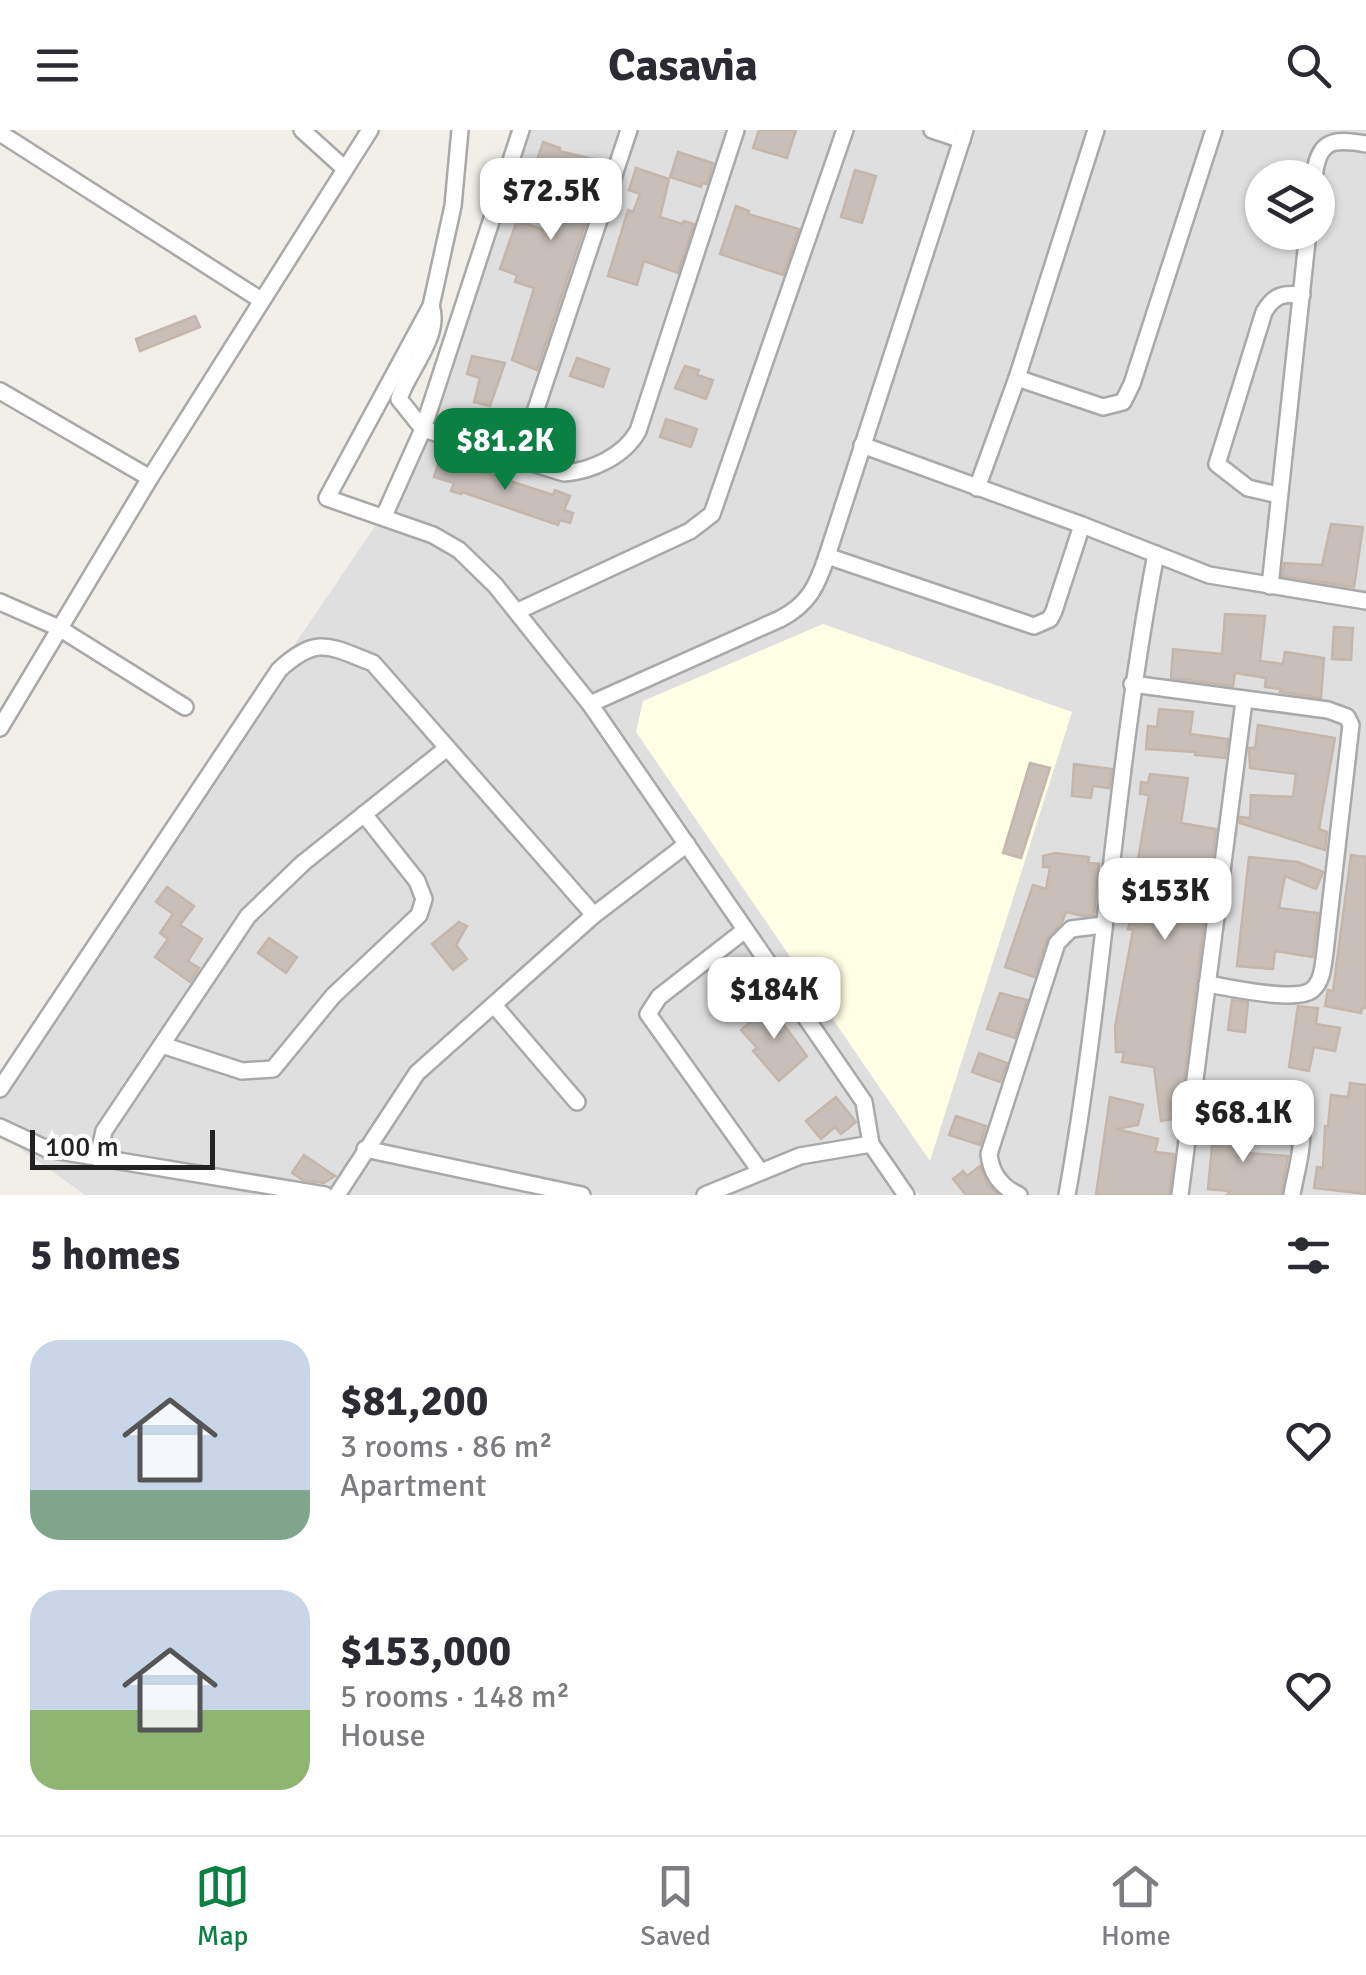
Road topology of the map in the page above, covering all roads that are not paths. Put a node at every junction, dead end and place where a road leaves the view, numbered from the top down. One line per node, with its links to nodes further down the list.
1 (302, 130): 15 (street)
2 (370, 130): 15 (street)
3 (460, 130): 19 (street)
4 (521, 130): 22 (street)
5 (629, 130): 24 (street)
6 (736, 130): 24 (street)
7 (844, 130): 35 (street)
8 (932, 130): 12 (street)
9 (1096, 130): 20 (street)
10 (1214, 130): 20 (street)
11 (0, 132): 18 (street)
12 (963, 135): 23 (street)
13 (1366, 144): 14 (street)
14 (1317, 160)
15 (345, 169): 18 (street)
16 (1306, 250): 17 (street)
17 (1302, 295): 27 (street); 27 (street)
18 (261, 300): 25 (street)
19 (431, 306): 22 (street); 28 (street)
20 (1017, 378): 26 (street)
21 (0, 391): 25 (street)
22 (424, 429): 24 (street); 28 (street)
23 (862, 445): 26 (street); 31 (street)
24 (520, 460)
25 (150, 478): 36 (street)
26 (977, 488): 29 (street)
27 (1278, 495): 32 (street)
28 (384, 516): 35 (street)
29 (1082, 525): 30 (street); 31 (street)
30 (1156, 554): 32 (street); 37 (street)
31 (827, 556): 39 (street)
32 (1270, 586): 33 (street)
33 (1366, 601)
34 (0, 602): 36 (street)
35 (518, 611): 39 (street)
36 (59, 628): 40 (street); 41 (street)
37 (1132, 684): 38 (street); 46 (street)
38 (1244, 701): 48 (street); 48 (street)
39 (590, 704): 44 (street)
40 (185, 707)
41 (0, 728)
42 (446, 748): 43 (street); 45 (street); 51 (street)
43 (364, 814): 50 (street); 50 (street)
44 (688, 844): 45 (street); 47 (street)
45 (594, 916): 49 (street)
46 (1103, 925): 66 (street); 67 (street)
47 (745, 930): 55 (street); 58 (street)
48 (1207, 984): 52 (street)
49 (494, 1005): 53 (street); 56 (street)
50 (162, 1045): 57 (street)
51 (0, 1088)
52 (1196, 1090): 68 (street); 69 (street)
53 (577, 1102)
54 (0, 1127): 57 (street)
55 (871, 1144): 58 (street); 65 (street)
56 (365, 1149): 62 (street); 63 (street)
57 (98, 1158): 59 (street)
58 (760, 1171): 64 (street)
59 (207, 1177): 60 (street); 61 (street)
60 (204, 1195)
61 (325, 1195)
62 (338, 1195)
63 (582, 1195)
64 (706, 1195)
65 (906, 1195)
66 (1019, 1195)
67 (1067, 1195)
68 (1180, 1195)
69 (1292, 1195)

